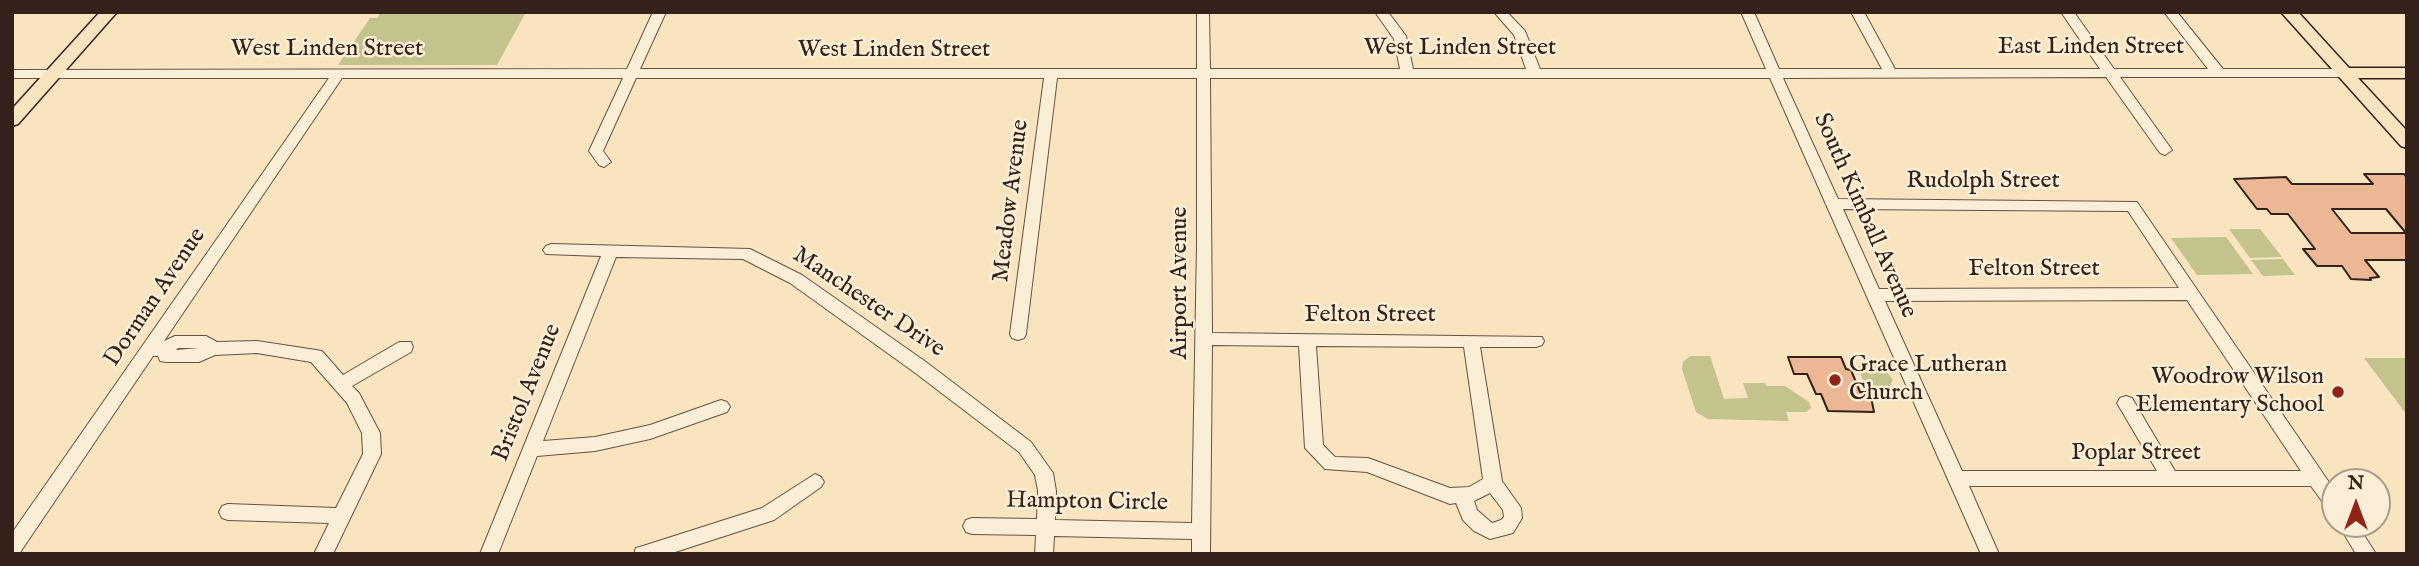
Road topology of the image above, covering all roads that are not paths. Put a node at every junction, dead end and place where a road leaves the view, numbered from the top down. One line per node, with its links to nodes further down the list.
1 (109, 12): 18 (main road)
2 (660, 12): 20 (street)
3 (1203, 12): 11 (street, Airport Avenue)
4 (1381, 12): 12 (street)
5 (1500, 12): 13 (street)
6 (1747, 12): 14 (street, South Kimball Avenue)
7 (1857, 12): 15 (street)
8 (2067, 12): 16 (street)
9 (2170, 12): 17 (street)
10 (2289, 12): 22 (main road)
11 (1204, 72): 12 (street, West Linden Street); 21 (street, West Linden Street); 35 (street, Airport Avenue)
12 (1407, 72): 13 (street, West Linden Street)
13 (1534, 72): 14 (street, West Linden Street)
14 (1775, 72): 15 (street, East Linden Street); 29 (street, South Kimball Avenue)
15 (1890, 72): 16 (street, East Linden Street)
16 (2109, 72): 17 (street, East Linden Street); 27 (street)
17 (2218, 72): 22 (street, East Linden Street)
18 (55, 73): 19 (street, West Linden Street); 24 (street, West Linden Street); 25 (main road)
19 (339, 73): 20 (street, West Linden Street); 40 (street, Dorman Avenue)
20 (633, 73): 21 (street, West Linden Street); 28 (street)
21 (1051, 73): 34 (street, Meadow Avenue)
22 (2343, 73): 23 (main road, East Linden Street); 26 (main road)
23 (2407, 73)
24 (12, 74)
25 (12, 120)
26 (2407, 142)
27 (2165, 150)
28 (604, 162)
29 (1834, 204): 32 (street, Rudolph Street); 33 (street, South Kimball Avenue)
30 (551, 250): 31 (street, Manchester Drive)
31 (611, 250): 44 (street, Bristol Avenue); 55 (street, Manchester Drive)
32 (2193, 294): 33 (street, Felton Street); 46 (street)
33 (1874, 295): 47 (street, South Kimball Avenue)
34 (1018, 334)
35 (1204, 340): 36 (street, Felton Street); 56 (street, Airport Avenue)
36 (1307, 340): 37 (street, Felton Street); 51 (street)
37 (1471, 341): 38 (street, Felton Street); 49 (street)
38 (1536, 341)
39 (405, 347): 41 (street)
40 (158, 350): 41 (street); 58 (street, Dorman Avenue)
41 (341, 384): 53 (street)
42 (2126, 403): 45 (street)
43 (722, 407): 44 (street)
44 (532, 449): 60 (street, Bristol Avenue)
45 (2170, 478): 46 (street, Poplar Street); 47 (street, Poplar Street)
46 (2316, 478): 50 (street)
47 (1955, 479): 64 (street, South Kimball Avenue)
48 (815, 482): 61 (street)
49 (1493, 483): 51 (street); 51 (street)
50 (2321, 485)
51 (1463, 495)
52 (228, 512): 53 (street)
53 (342, 516): 59 (street)
54 (972, 526): 55 (street, Hampton Circle)
55 (1045, 526): 56 (street, Hampton Circle); 62 (street, Manchester Drive)
56 (1201, 531): 63 (street, Airport Avenue)
57 (2356, 538): 65 (street)
58 (12, 549)
59 (323, 554)
60 (489, 554)
61 (643, 554)
62 (1044, 554)
63 (1201, 554)
64 (1990, 554)
65 (2367, 554)

